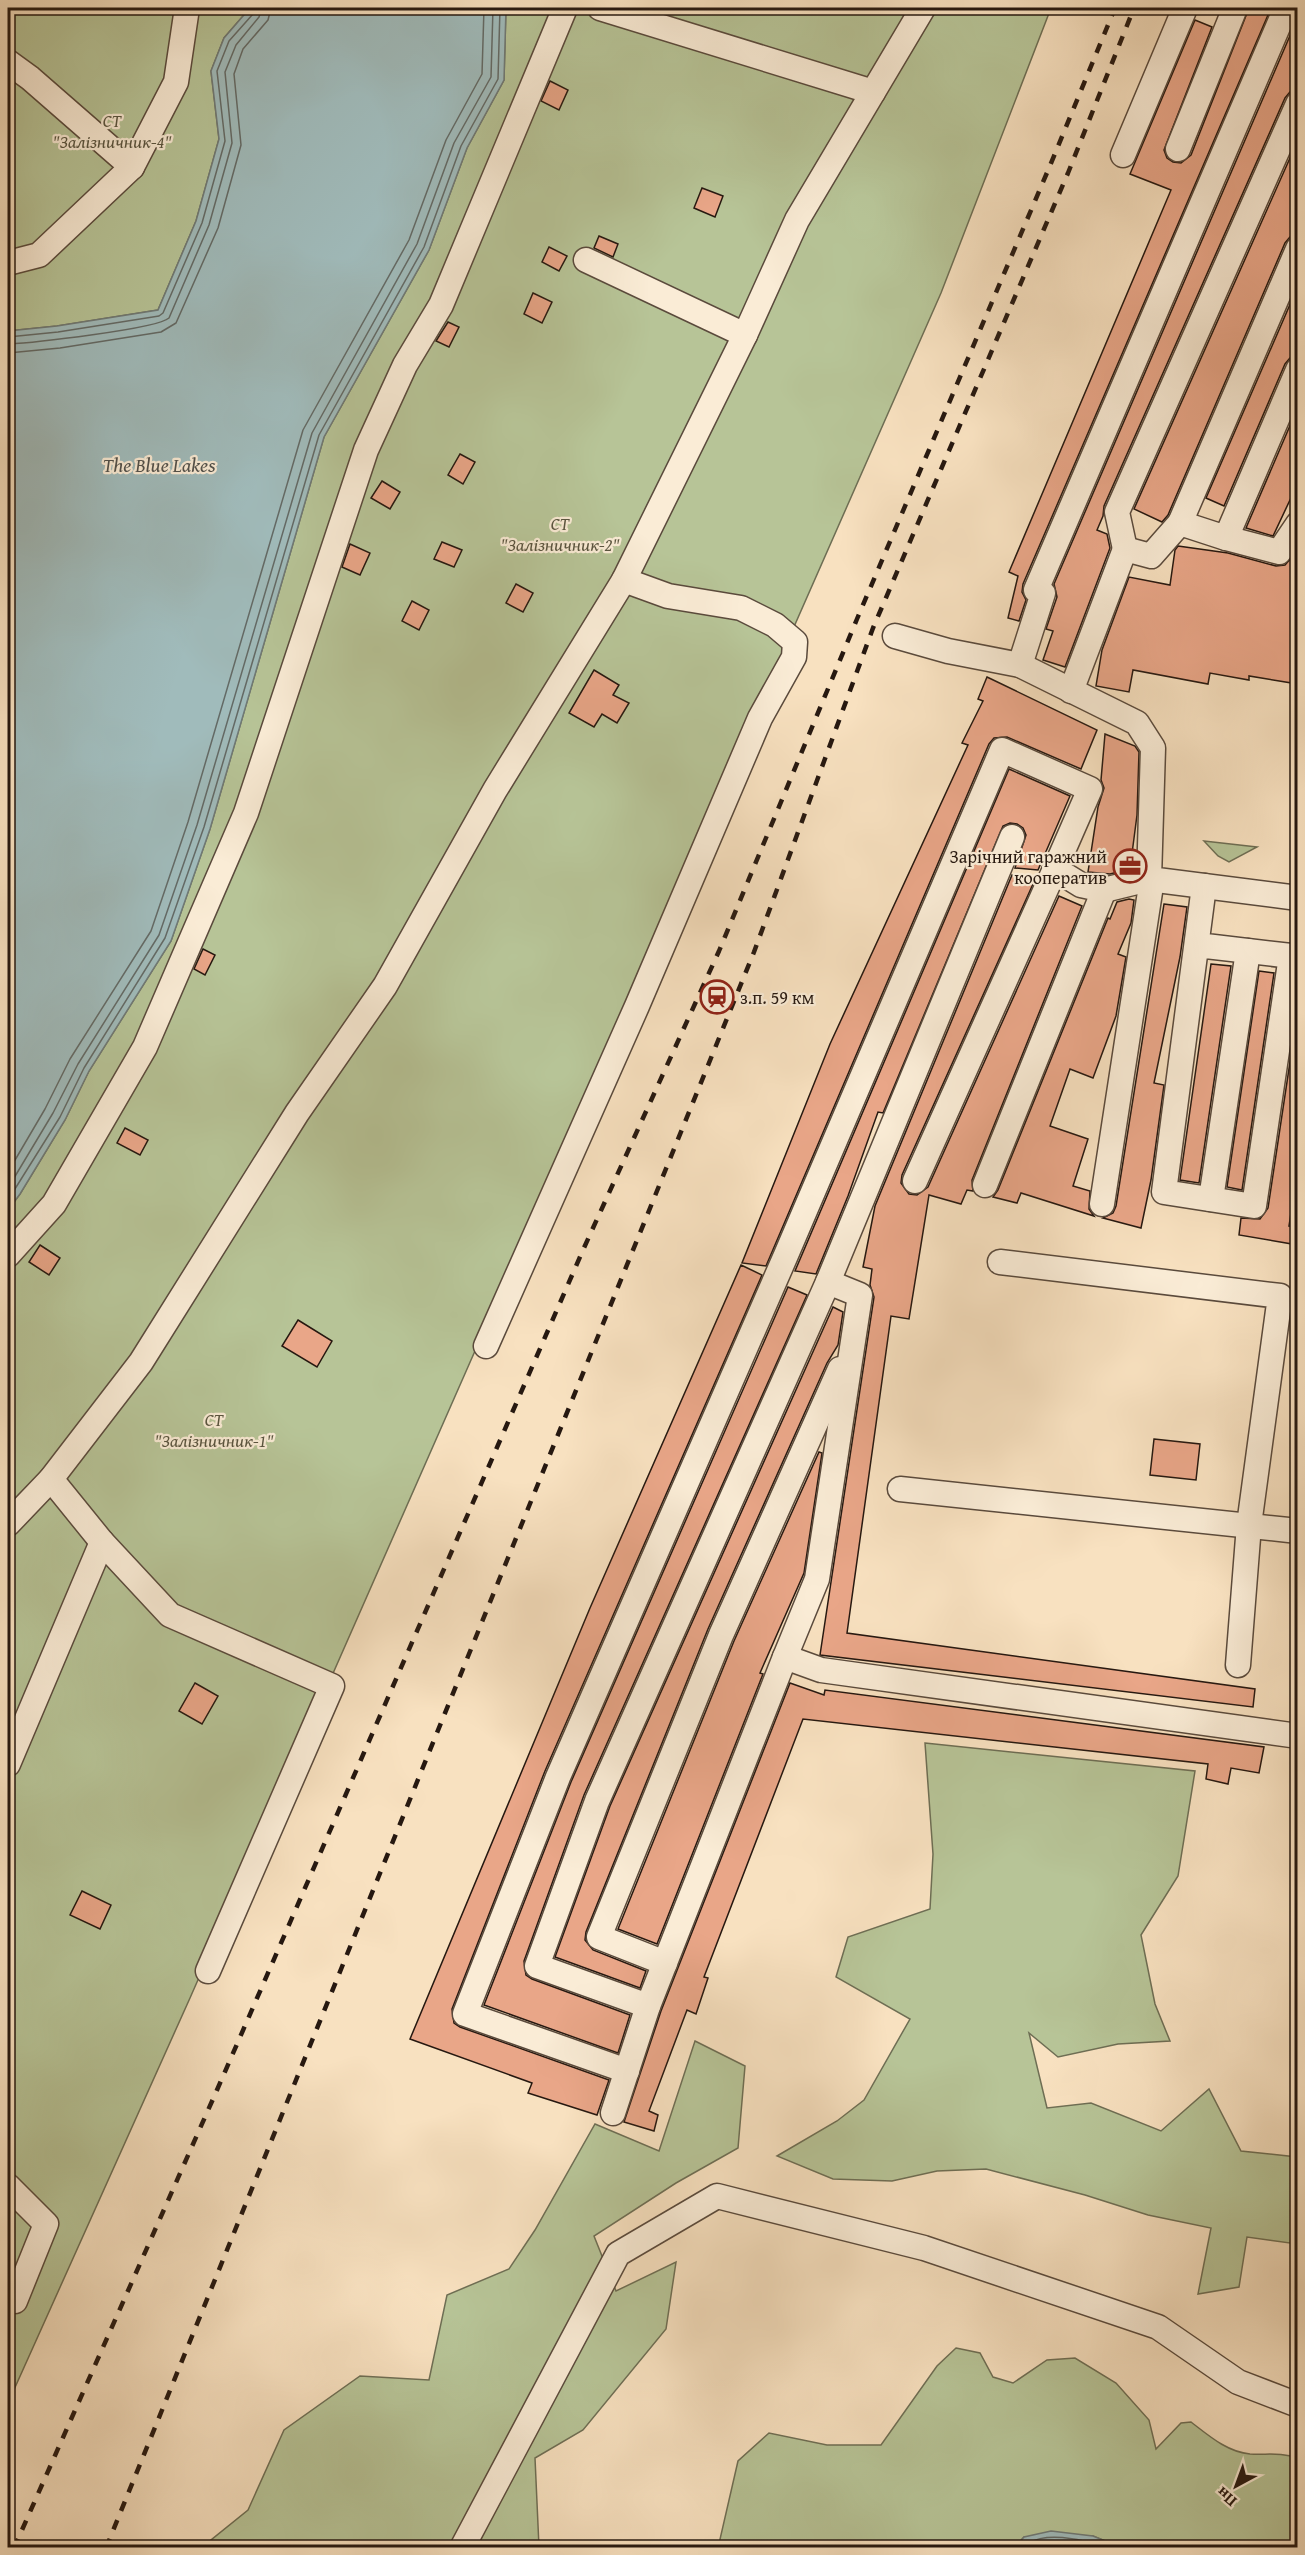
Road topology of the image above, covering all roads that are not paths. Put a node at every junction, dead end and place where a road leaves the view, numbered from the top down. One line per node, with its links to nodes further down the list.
1 (188, 8): 13 (street)
2 (566, 8): 39 (street)
3 (600, 8): 9 (street)
4 (923, 8): 9 (street)
5 (1185, 8): 12 (street)
6 (1235, 8): 11 (street)
7 (1286, 8): 25 (street)
8 (8, 62): 13 (street)
9 (873, 92): 17 (street)
10 (1298, 104): 22 (street)
11 (1178, 149)
12 (1123, 155)
13 (132, 167): 16 (street)
14 (1298, 249): 19 (street)
15 (586, 260): 17 (street)
16 (8, 263)
17 (745, 335): 23 (street)
18 (1298, 370): 21 (street)
19 (1180, 523): 21 (street); 22 (street)
20 (1298, 524): 21 (street)
21 (1226, 538)
22 (1125, 549): 26 (street)
23 (624, 580): 44 (street); 45 (street)
24 (895, 636): 25 (street)
25 (1020, 665): 26 (street)
26 (1071, 691): 29 (street)
27 (1012, 837): 41 (street)
28 (1055, 869): 31 (street); 35 (street); 58 (street)
29 (1150, 879): 30 (street); 31 (street); 38 (street)
30 (1204, 886): 32 (street); 33 (street)
31 (1104, 890): 36 (street)
32 (1298, 898)
33 (1197, 945): 34 (street); 37 (street)
34 (1248, 951): 37 (street); 37 (street)
35 (915, 1181)
36 (985, 1185)
37 (1211, 1199)
38 (1102, 1204)
39 (8, 1255)
40 (1000, 1262): 42 (street)
41 (828, 1282): 43 (street); 57 (street)
42 (1289, 1297): 48 (street)
43 (853, 1342): 51 (street); 55 (street)
44 (486, 1346)
45 (51, 1479): 47 (street); 50 (street)
46 (900, 1489): 48 (street)
47 (8, 1524)
48 (1249, 1525): 49 (street); 52 (street)
49 (1298, 1531)
50 (102, 1542): 54 (street); 56 (street)
51 (785, 1657): 53 (street); 55 (street)
52 (1238, 1665)
53 (1298, 1736)
54 (8, 1764)
55 (665, 1963): 57 (street)
56 (208, 1971)
57 (648, 2006): 58 (street)
58 (627, 2072): 59 (street)
59 (613, 2113)
60 (8, 2186): 61 (street)
61 (15, 2301)
62 (1298, 2405): 63 (street)
63 (462, 2547)

